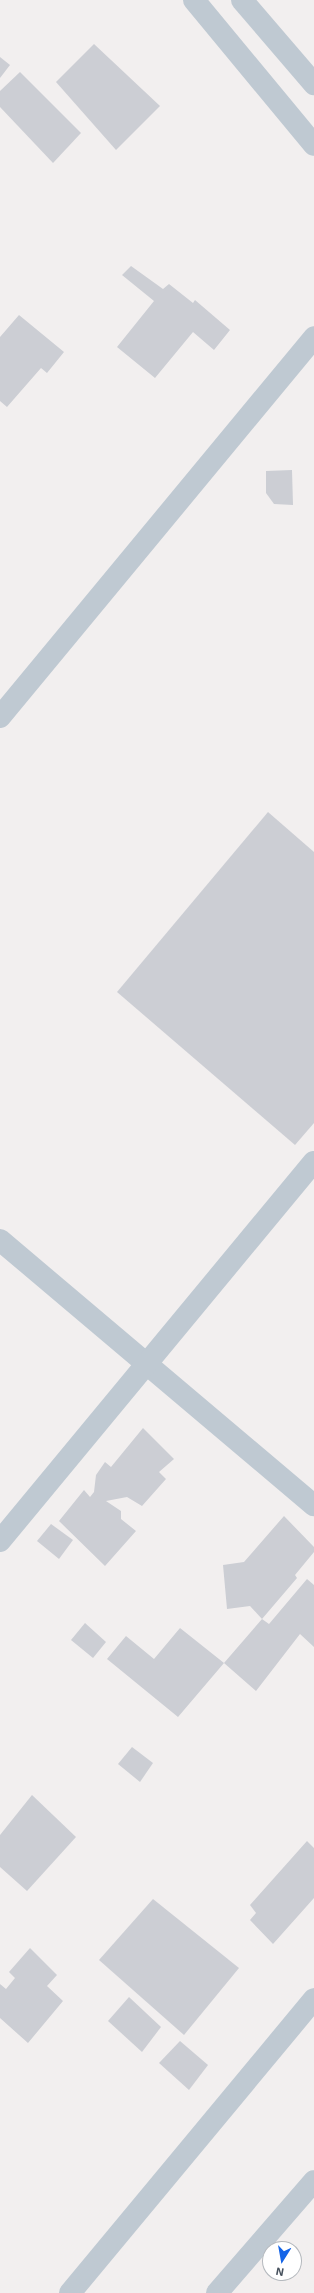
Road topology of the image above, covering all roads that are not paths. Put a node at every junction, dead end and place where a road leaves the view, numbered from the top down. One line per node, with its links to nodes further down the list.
1 (194, 0): 4 (street)
2 (242, 0): 3 (street)
3 (314, 84)
4 (314, 145)
5 (314, 337): 6 (street)
6 (0, 717)
7 (314, 1162): 9 (street)
8 (0, 1240): 9 (street)
9 (147, 1364): 10 (street); 11 (street)
10 (314, 1505)
11 (0, 1541)
12 (314, 1999): 14 (street)
13 (314, 2181): 15 (street)
14 (70, 2293)
15 (217, 2293)

